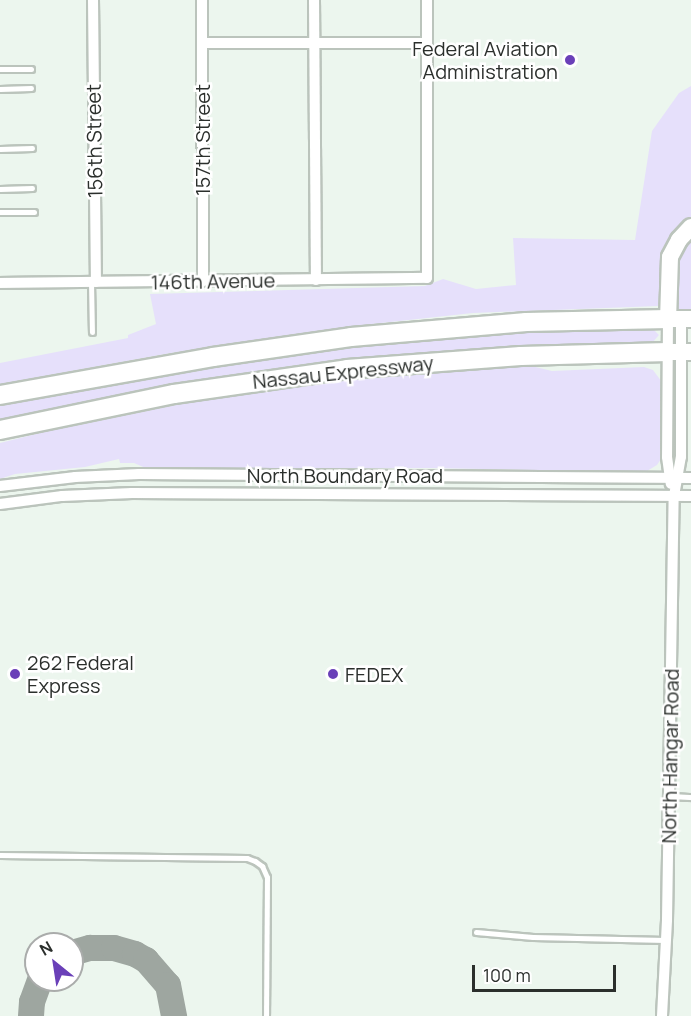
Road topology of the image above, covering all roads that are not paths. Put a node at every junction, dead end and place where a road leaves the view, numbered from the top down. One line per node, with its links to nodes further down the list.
1 (93, 0): 21 (street, 156th Street)
2 (202, 0): 7 (street, 157th Street)
3 (314, 0): 5 (street)
4 (427, 0): 6 (street)
5 (314, 43): 6 (street); 7 (street); 19 (street)
6 (428, 43): 19 (street, 146th Avenue)
7 (202, 44): 20 (street, 157th Street)
8 (0, 69): 9 (lane)
9 (31, 69)
10 (31, 88): 11 (lane)
11 (0, 89)
12 (32, 148): 13 (lane)
13 (0, 149)
14 (32, 188): 15 (lane)
15 (0, 189)
16 (0, 212): 17 (lane)
17 (34, 212)
18 (691, 227): 23 (highway)
19 (316, 280): 20 (street, 146th Avenue)
20 (203, 281): 21 (street, 146th Avenue)
21 (94, 282): 22 (street, 146th Avenue); 24 (lane)
22 (0, 283)
23 (680, 319): 25 (street, North Hangar Road); 26 (highway, Nassau Expressway)
24 (92, 332)
25 (680, 352): 27 (highway, Nassau Expressway); 28 (street, North Hangar Road)
26 (0, 395)
27 (0, 430)
28 (674, 478): 29 (street, North Boundary Road); 30 (street, North Boundary Road); 31 (street, North Hangar Road)
29 (691, 478)
30 (0, 486)
31 (674, 496): 32 (street, North Boundary Road); 33 (street, North Boundary Road); 34 (street, North Hangar Road)
32 (691, 496)
33 (0, 504)
34 (669, 796): 35 (lane); 38 (street, North Hangar Road)
35 (691, 797)
36 (0, 855): 39 (lane)
37 (476, 932): 38 (lane)
38 (667, 940): 40 (street, North Hangar Road)
39 (266, 1016)
40 (662, 1016)

